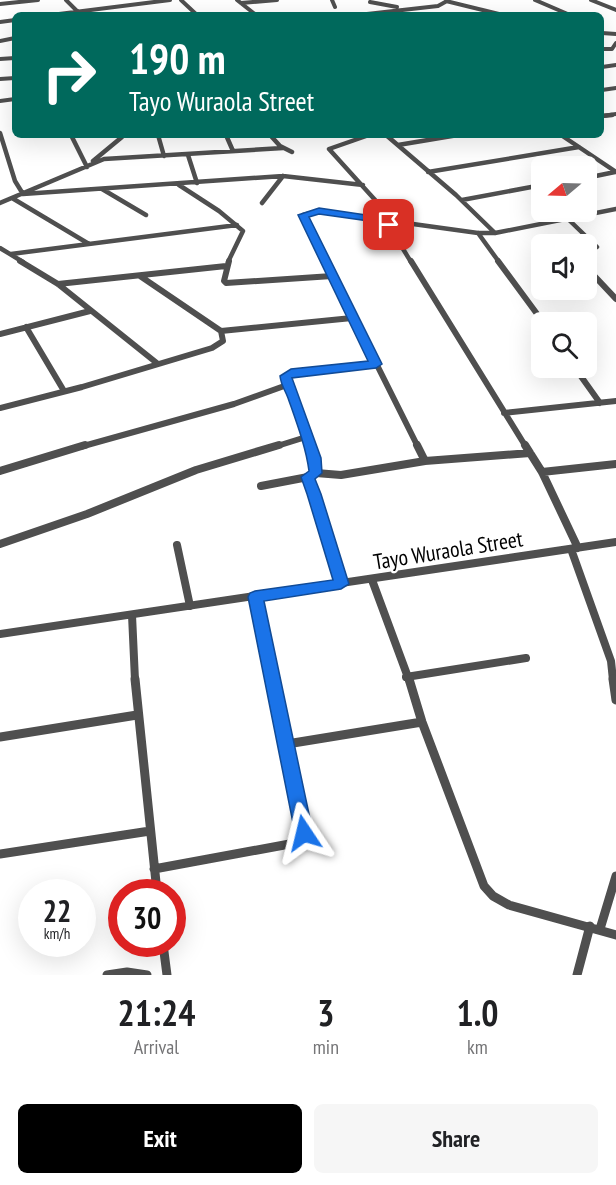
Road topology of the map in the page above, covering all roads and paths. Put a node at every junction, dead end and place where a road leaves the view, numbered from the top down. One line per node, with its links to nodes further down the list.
1 (38, 0): 15 (street)
2 (66, 0): 21 (street)
3 (126, 0): 17 (street)
4 (170, 0): 17 (street)
5 (181, 0): 22 (street)
6 (237, 0): 14 (street)
7 (277, 0): 14 (street)
8 (332, 0): 18 (street)
9 (445, 0): 16 (street); 19 (street)
10 (472, 0): 16 (street)
11 (535, 0): 26 (street)
12 (591, 0): 20 (street)
13 (370, 2): 19 (street)
14 (241, 3): 23 (street)
15 (0, 4)
16 (459, 4): 25 (street)
17 (131, 5): 21 (street)
18 (335, 7)
19 (405, 8): 24 (street)
20 (616, 10)
21 (78, 12)
22 (194, 12)
23 (252, 12)
24 (378, 12)
25 (484, 12)
26 (563, 12)
27 (616, 43): 28 (street)
28 (604, 49)
29 (0, 132): 57 (street)
30 (72, 138): 47 (street)
31 (122, 138): 46 (street)
32 (159, 138): 45 (street)
33 (228, 138): 42 (street)
34 (273, 138): 41 (street)
35 (360, 138): 54 (street)
36 (389, 138): 39 (street)
37 (440, 138): 39 (street)
38 (566, 138): 40 (street)
39 (398, 146): 48 (street)
40 (579, 147): 48 (street); 49 (street)
41 (283, 148): 42 (street); 43 (street)
42 (233, 151): 44 (street)
43 (292, 152)
44 (188, 155): 45 (street); 52 (street)
45 (164, 156): 46 (street)
46 (94, 163): 47 (street)
47 (87, 167): 57 (street)
48 (429, 172): 59 (street)
49 (616, 172): 51 (street)
50 (283, 176): 52 (street); 54 (street); 61 (street)
51 (597, 176)
52 (197, 183): 53 (street)
53 (179, 185): 56 (street); 69 (street)
54 (363, 185): 66 (street)
55 (531, 187): 59 (street)
56 (101, 189): 57 (street); 64 (street)
57 (22, 194): 58 (street)
58 (12, 198): 60 (street); 73 (street)
59 (462, 200): 71 (street)
60 (0, 203)
61 (262, 203)
62 (616, 209): 63 (street)
63 (597, 213)
64 (146, 215)
65 (386, 221): 66 (street); 78 (street); 96 (street)
66 (395, 222): 70 (street)
67 (552, 222): 71 (street)
68 (571, 222): 72 (street)
69 (237, 225): 73 (street); 76 (street)
70 (478, 233): 71 (street); 83 (street)
71 (495, 233)
72 (584, 234)
73 (89, 244): 75 (street)
74 (0, 248): 75 (street)
75 (11, 254): 80 (street)
76 (226, 266): 77 (street); 78 (street)
77 (140, 276): 80 (street); 87 (street)
78 (332, 276): 84 (street)
79 (597, 279): 81 (street)
80 (58, 284): 82 (street)
81 (615, 298)
82 (90, 311): 85 (street); 88 (street)
83 (536, 312)
84 (352, 318): 87 (street); 89 (street)
85 (26, 327): 86 (street); 92 (street)
86 (1, 331)
87 (221, 332): 88 (street)
88 (158, 364): 92 (street)
89 (376, 364): 91 (street); 99 (street)
90 (582, 378): 94 (street)
91 (287, 385): 97 (street); 101 (street)
92 (64, 391): 95 (street)
93 (616, 401): 94 (street)
94 (600, 403): 96 (street)
95 (0, 408)
96 (504, 413): 98 (street)
97 (306, 437): 103 (street); 107 (street)
98 (530, 453): 99 (street); 102 (street)
99 (425, 461): 103 (street)
100 (616, 464): 102 (street)
101 (0, 471)
102 (542, 472): 109 (street)
103 (316, 473): 104 (street)
104 (308, 477): 105 (street); 111 (street)
105 (261, 486)
106 (616, 542): 109 (street, Tayo Wuraola Street)
107 (0, 544)
108 (177, 545): 113 (street)
109 (574, 548): 110 (street, Tayo Wuraola Street); 118 (street)
110 (372, 580): 111 (street, Tayo Wuraola Street); 117 (street)
111 (341, 584): 112 (street, Tayo Wuraola Street)
112 (255, 597): 113 (street, Tayo Wuraola Street); 122 (street)
113 (190, 606): 114 (street, Tayo Wuraola Street)
114 (132, 615): 115 (street, Tayo Wuraola Street); 119 (street)
115 (0, 634)
116 (526, 658): 117 (street)
117 (406, 677): 120 (street)
118 (616, 700)
119 (137, 715): 121 (street); 123 (street)
120 (422, 722): 122 (street); 128 (street)
121 (0, 737)
122 (287, 744): 125 (street)
123 (150, 831): 124 (street); 125 (street)
124 (0, 854)
125 (154, 869): 127 (street)
126 (616, 876): 128 (street)
127 (155, 879)
128 (595, 928): 129 (street); 134 (street)
129 (616, 935)
130 (165, 957): 133 (street)
131 (107, 975): 132 (street)
132 (147, 975)
133 (167, 975)
134 (577, 975)

